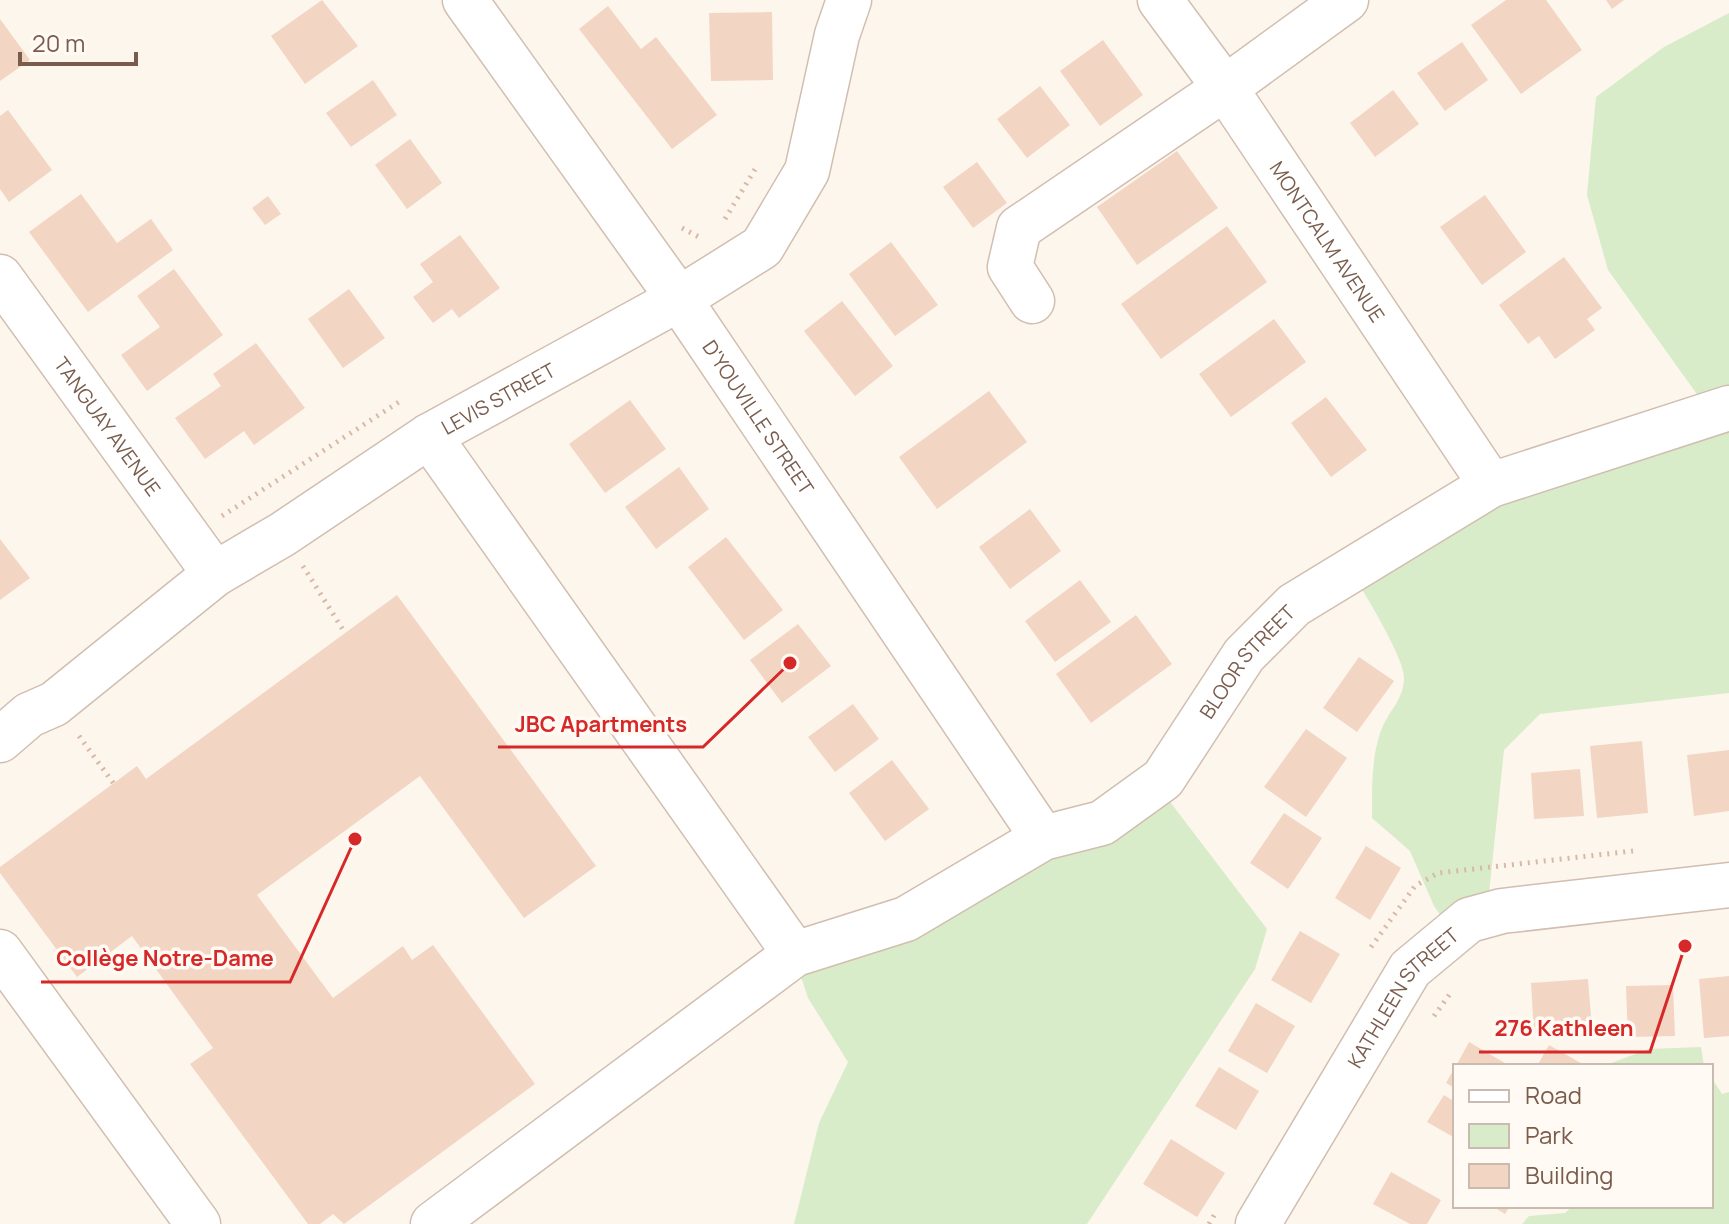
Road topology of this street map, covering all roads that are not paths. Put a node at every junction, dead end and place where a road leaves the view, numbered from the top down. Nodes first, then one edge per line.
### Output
1 (465, 0) edge
2 (810, 0) edge
3 (1160, 0) edge
4 (1346, 0) edge
5 (843, 18) edge
6 (1225, 88) junction
7 (0, 277) edge
8 (667, 282) junction
9 (1032, 301) dead end
10 (1729, 408) edge
11 (429, 436) junction
12 (1491, 485) junction
13 (215, 574) junction
14 (28, 720) edge
15 (1043, 838) junction
16 (1729, 885) edge
17 (0, 952) edge
18 (795, 954) junction
19 (198, 1224) edge
20 (433, 1224) edge
21 (1258, 1224) edge

1 - 8 street, D'YOUVILLE STREET
2 - 5 street
3 - 6 street, MONTCALM AVENUE
4 - 6 street
5 - 8 street, LEVIS STREET
6 - 9 street
6 - 12 street, MONTCALM AVENUE
7 - 13 street, TANGUAY AVENUE
8 - 11 street, LEVIS STREET
8 - 15 street, D'YOUVILLE STREET
10 - 12 street, BLOOR STREET
11 - 13 street, LEVIS STREET
11 - 18 street
12 - 15 street, BLOOR STREET
13 - 14 street, LEVIS STREET
15 - 18 street, BLOOR STREET
16 - 21 street, KATHLEEN STREET
17 - 19 street
18 - 20 street, BLOOR STREET

